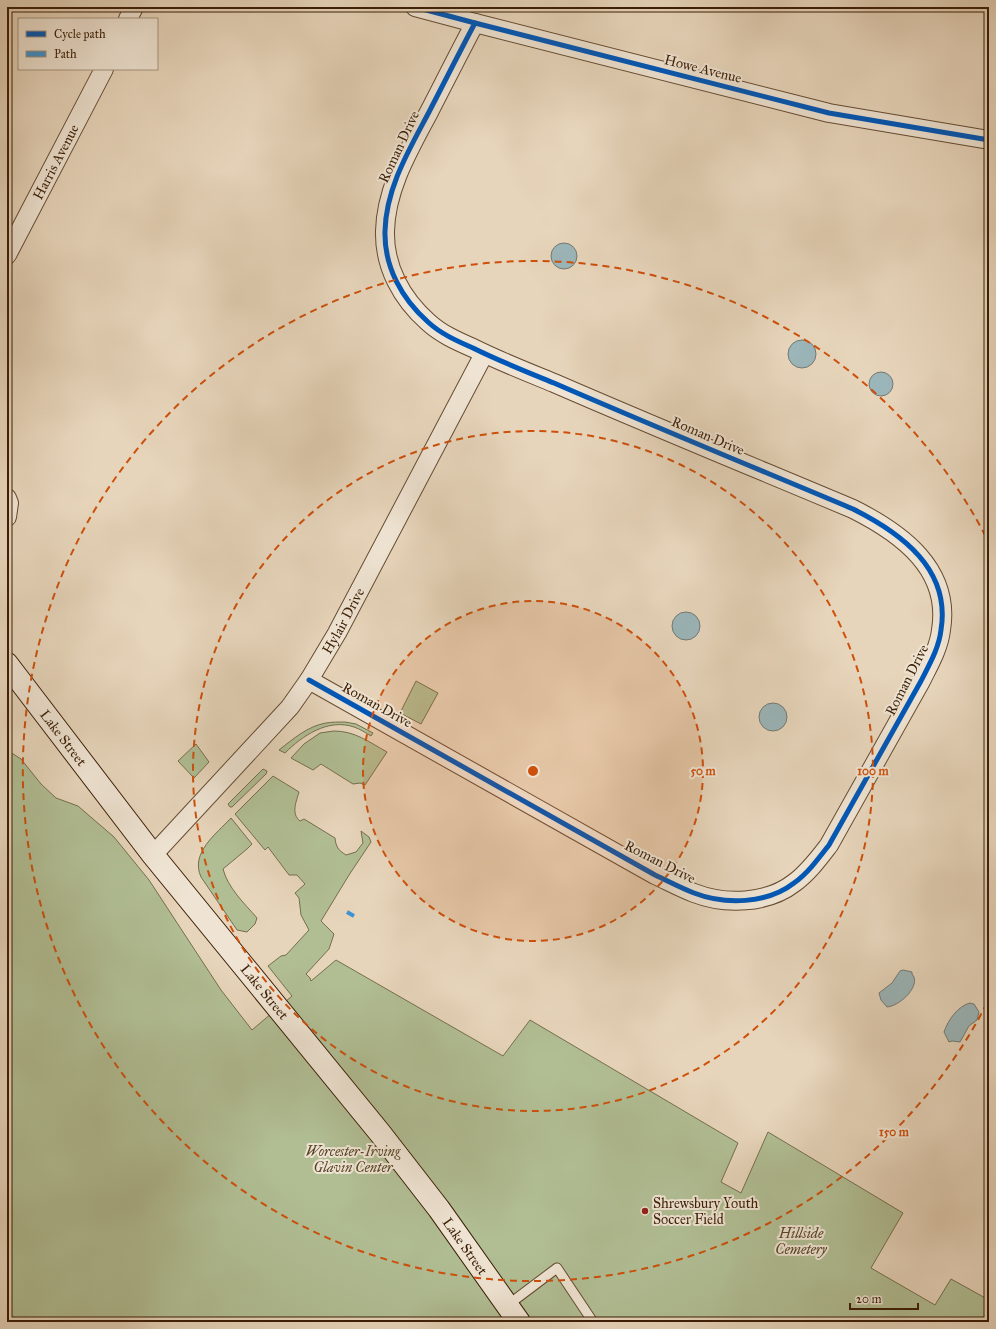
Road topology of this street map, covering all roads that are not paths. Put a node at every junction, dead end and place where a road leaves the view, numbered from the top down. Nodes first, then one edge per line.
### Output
1 (134, 7) edge
2 (415, 7) edge
3 (128, 18) edge
4 (475, 23) junction
5 (103, 70) edge
6 (989, 140) edge
7 (7, 255) edge
8 (484, 354) junction
9 (7, 498) edge
10 (7, 517) edge
11 (7, 664) edge
12 (309, 680) junction
13 (153, 855) junction
14 (513, 1314) edge
15 (593, 1322) edge

1 - 3 street
2 - 4 street, Howe Avenue
4 - 6 street, Howe Avenue
4 - 8 street, Roman Drive
5 - 7 street, Harris Avenue
8 - 12 street, Hylair Drive
8 - 12 street, Roman Drive
9 - 10 street
11 - 13 main road, Lake Street
12 - 13 street, Hylair Drive
13 - 14 main road, Lake Street
14 - 15 lane

